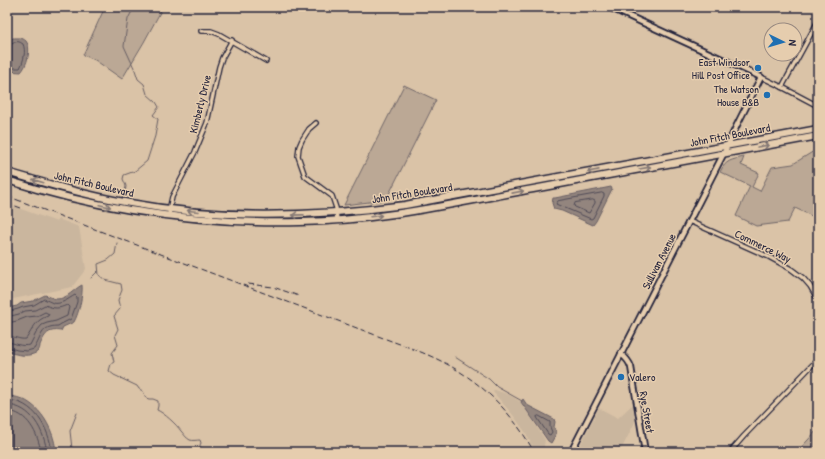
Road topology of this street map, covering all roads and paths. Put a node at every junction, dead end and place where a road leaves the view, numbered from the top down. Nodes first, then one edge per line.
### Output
1 (609, 7) edge
2 (818, 21) edge
3 (201, 30) dead end
4 (232, 40) junction
5 (266, 61) dead end
6 (761, 77) junction
7 (782, 86) junction
8 (818, 106) edge
9 (316, 124) dead end
10 (818, 129) edge
11 (818, 136) edge
12 (728, 145) junction
13 (724, 153) junction
14 (7, 172) edge
15 (7, 180) edge
16 (69, 190) junction
17 (478, 192) junction
18 (67, 197) junction
19 (479, 199) junction
20 (170, 209) junction
21 (213, 213) junction
22 (337, 213) junction
23 (259, 215) junction
24 (169, 216) junction
25 (213, 220) junction
26 (337, 221) junction
27 (690, 221) junction
28 (259, 222) junction
29 (818, 300) edge
30 (621, 354) junction
31 (818, 359) edge
32 (571, 452) edge
33 (645, 452) edge
34 (730, 452) edge

1 - 6 street
2 - 7 street
3 - 4 street
4 - 5 street
4 - 20 street, Kimberly Drive
6 - 7 street
6 - 12 street, Sullivan Avenue
7 - 8 street
9 - 22 street
10 - 12 highway, John Fitch Boulevard
13 -> 11 highway, John Fitch Boulevard
12 - 13 street, Sullivan Avenue
12 -> 17 highway, John Fitch Boulevard
19 -> 13 highway, John Fitch Boulevard
13 - 27 street, Sullivan Avenue
16 -> 14 highway, John Fitch Boulevard
15 - 18 highway, John Fitch Boulevard
16 - 18 highway
16 - 20 highway, John Fitch Boulevard
17 - 19 highway
17 - 22 highway, John Fitch Boulevard
18 -> 24 highway, John Fitch Boulevard
26 -> 19 highway, John Fitch Boulevard
21 -> 20 highway, John Fitch Boulevard
20 - 24 street, Kimberly Drive
21 - 23 highway, John Fitch Boulevard
21 - 25 highway
22 -> 23 highway, John Fitch Boulevard
22 - 26 street
23 - 28 highway
24 - 25 highway, John Fitch Boulevard
25 - 28 highway, John Fitch Boulevard
26 - 28 highway, John Fitch Boulevard
27 - 29 street, Commerce Way
27 - 30 street, Sullivan Avenue
30 - 32 street, Sullivan Avenue
30 - 33 street, Rye Street
31 - 34 street

